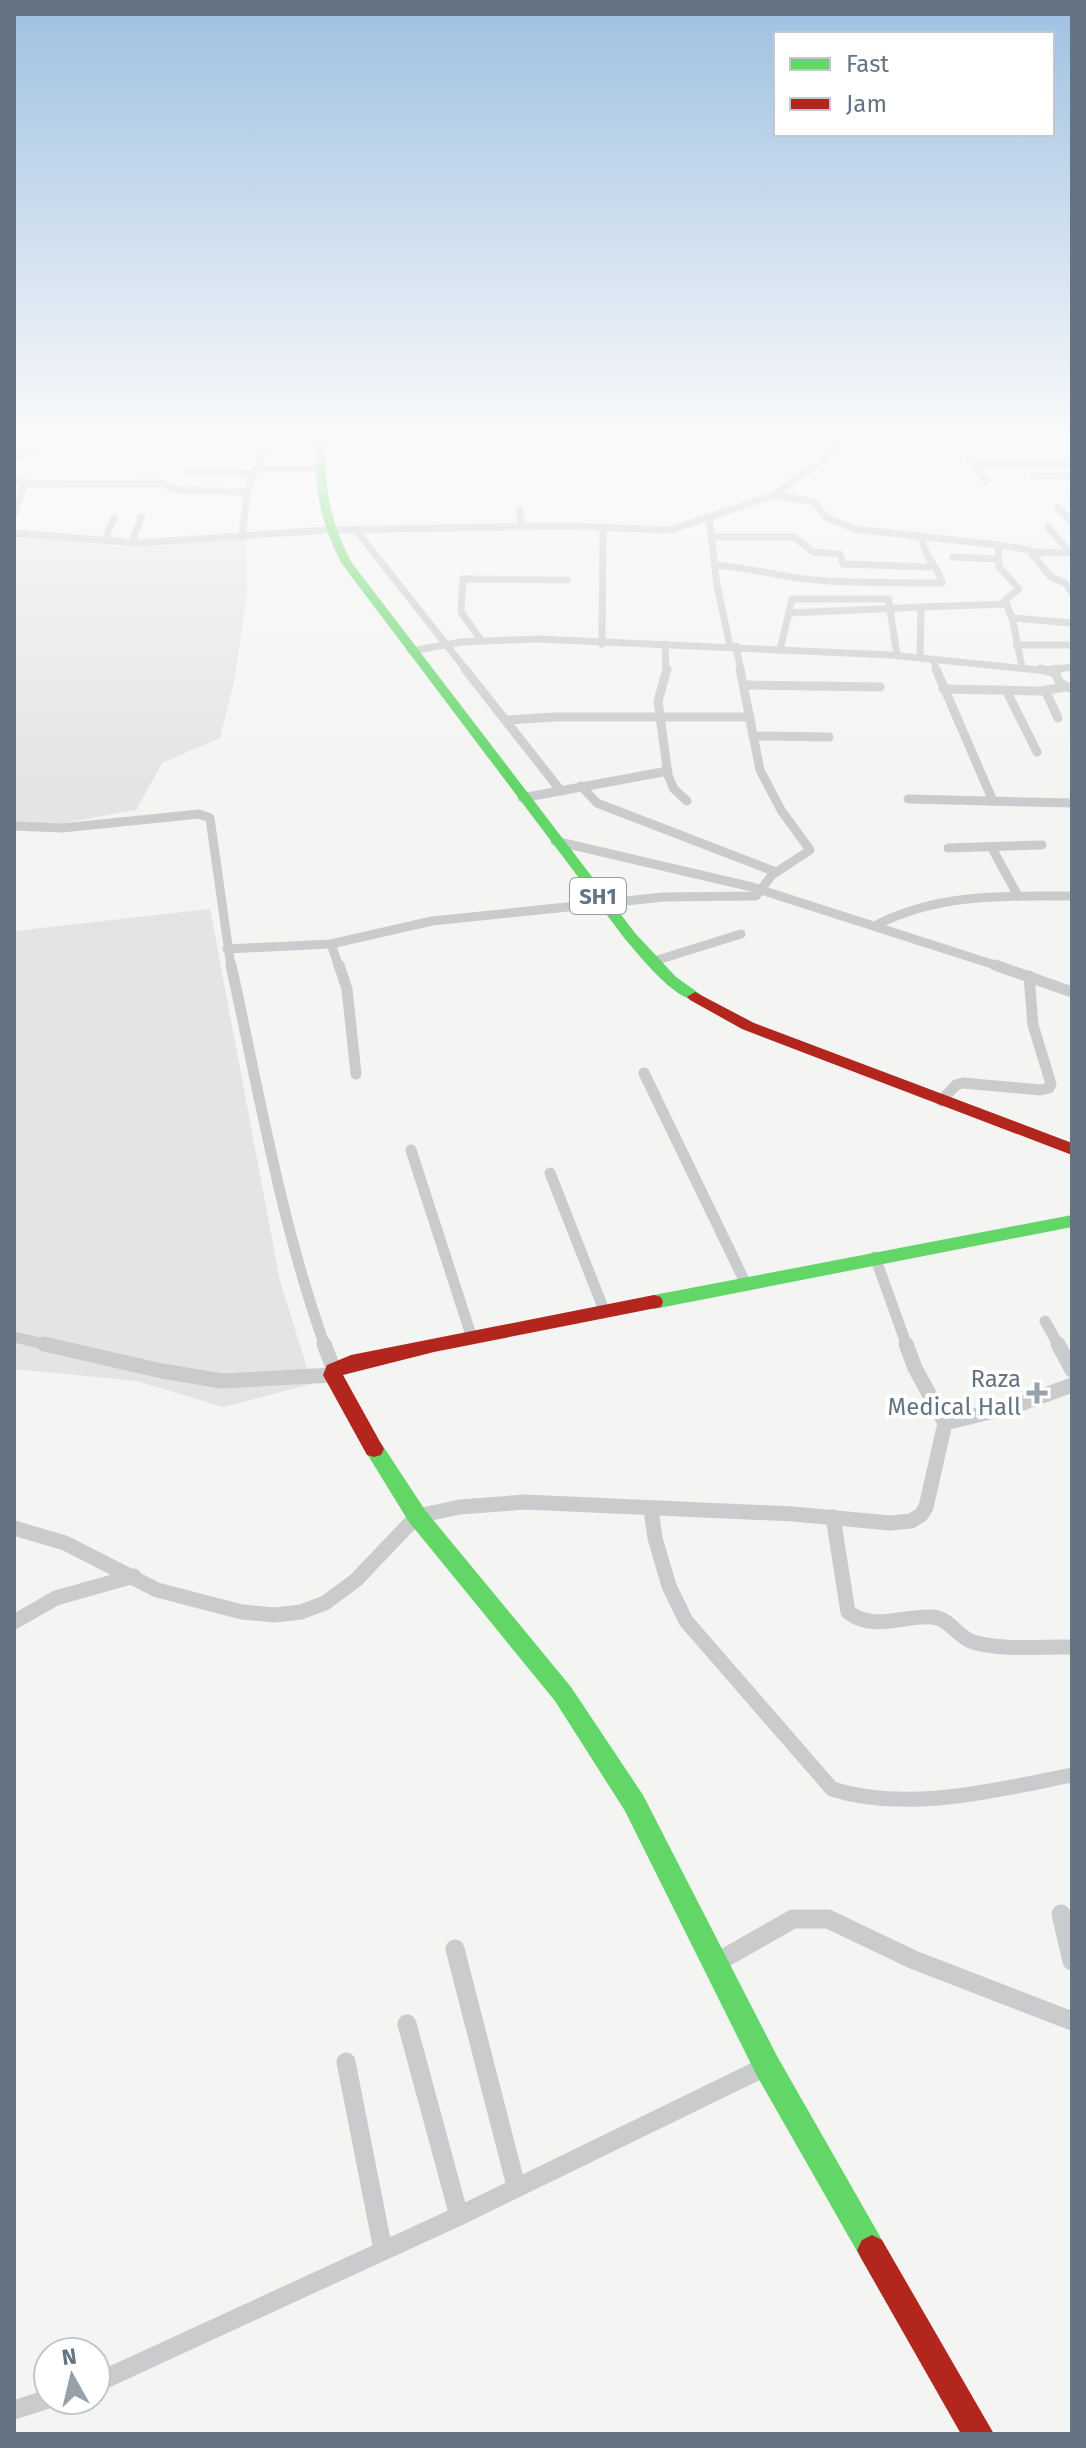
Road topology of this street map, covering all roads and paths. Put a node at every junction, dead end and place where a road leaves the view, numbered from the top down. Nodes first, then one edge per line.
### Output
1 (340, 552) edge
2 (374, 552) edge
3 (603, 552) edge
4 (713, 552) edge
5 (816, 552) edge
6 (926, 552) edge
7 (997, 552) edge
8 (1031, 552) edge
9 (1041, 552) edge
10 (1071, 553) edge
11 (953, 557) dead end
12 (997, 559) junction
13 (714, 565) junction
14 (930, 567) junction
15 (567, 580) dead end
16 (887, 583) junction
17 (942, 583) junction
18 (1071, 590) edge
19 (889, 604) junction
20 (1007, 604) junction
21 (955, 605) junction
22 (921, 607) junction
23 (790, 613) junction
24 (1012, 618) junction
25 (1072, 623) edge
26 (481, 640) junction
27 (602, 644) junction
28 (665, 644) junction
29 (448, 645) junction
30 (1016, 645) junction
31 (1072, 645) edge
32 (733, 646) junction
33 (780, 650) junction
34 (411, 651) junction
35 (897, 655) junction
36 (920, 657) junction
37 (933, 659) junction
38 (1022, 667) junction
39 (1072, 667) edge
40 (1051, 670) junction
41 (744, 685) junction
42 (880, 687) dead end
43 (1069, 688) edge
44 (943, 689) junction
45 (1006, 690) junction
46 (1045, 690) junction
47 (661, 716) junction
48 (750, 717) junction
49 (1058, 718) dead end
50 (508, 720) junction
51 (753, 736) junction
52 (829, 737) dead end
53 (1037, 752) dead end
54 (668, 771) junction
55 (581, 786) junction
56 (561, 791) junction
57 (522, 798) junction
58 (908, 799) dead end
59 (687, 801) dead end
60 (993, 801) junction
61 (1072, 803) edge
62 (14, 826) edge
63 (555, 841) junction
64 (1042, 845) dead end
65 (948, 848) dead end
66 (992, 848) junction
67 (776, 872) junction
68 (760, 890) junction
69 (1018, 896) junction
70 (1072, 896) edge
71 (605, 904) junction
72 (878, 924) junction
73 (741, 934) dead end
74 (331, 944) junction
75 (227, 949) junction
76 (651, 962) junction
77 (1029, 976) junction
78 (1072, 992) edge
79 (644, 1073) dead end
80 (356, 1074) dead end
81 (941, 1101) junction
82 (1072, 1149) edge
83 (411, 1150) dead end
84 (550, 1173) dead end
85 (1072, 1221) edge
86 (875, 1257) junction
87 (746, 1284) junction
88 (604, 1310) junction
89 (1045, 1321) dead end
90 (14, 1337) edge
91 (472, 1338) junction
92 (1072, 1370) edge
93 (334, 1372) junction
94 (1072, 1385) edge
95 (945, 1423) junction
96 (651, 1510) junction
97 (417, 1516) junction
98 (833, 1517) junction
99 (14, 1528) edge
100 (134, 1576) junction
101 (14, 1622) edge
102 (1072, 1647) edge
103 (1072, 1775) edge
104 (1061, 1914) dead end
105 (455, 1949) dead end
106 (1072, 1961) edge
107 (714, 1964) junction
108 (1072, 2021) edge
109 (407, 2024) dead end
110 (346, 2062) dead end
111 (767, 2066) junction
112 (516, 2186) junction
113 (459, 2216) junction
114 (383, 2250) junction
115 (112, 2376) edge
116 (978, 2434) edge

1 - 34 main road, SH1
2 - 29 street
3 - 27 street
4 - 13 street
5 - 14 street
6 - 14 street
7 - 12 street
8 - 18 street
9 - 10 street
11 - 12 street
12 - 20 street
13 - 16 street
13 - 32 street
14 - 17 street
15 - 26 street
16 - 17 street
16 - 19 street
17 - 21 street
19 - 22 street
19 - 23 street
19 - 23 street
19 - 35 street
20 - 21 street
20 - 24 street
21 - 22 street
22 - 36 street
23 - 33 street
24 - 25 street
24 - 30 street
26 - 27 street
26 - 29 street
27 - 28 street
28 - 32 street
28 - 47 street
29 - 34 street
29 - 50 street
30 - 31 street
30 - 38 street
32 - 33 street
32 - 41 street
33 - 35 street
34 - 57 main road, SH1
35 - 36 street
36 - 37 street
37 - 38 street
37 - 44 street
38 - 40 street
39 - 40 street
40 - 43 street
41 - 42 street
41 - 48 street
43 - 46 street
44 - 45 street
44 - 60 street
45 - 46 street
45 - 53 street
46 - 49 street
47 - 48 street
47 - 50 street
47 - 54 street
48 - 51 street
50 - 56 street
51 - 52 street
51 - 67 street
54 - 55 street
54 - 59 street
55 - 56 street
55 - 67 street
56 - 57 street
57 - 63 main road, SH1
58 - 60 street
60 - 61 street
62 - 75 street
63 - 68 street
63 - 71 main road, SH1
64 - 66 street
65 - 66 street
66 - 69 street
67 - 68 street
68 - 71 street
68 - 72 street
69 - 70 street
69 - 72 street
71 - 74 street
71 - 76 main road, SH1
72 - 77 street
73 - 76 street
74 - 75 street
74 - 80 street
75 - 93 street
76 - 81 main road, SH1
77 - 78 street
77 - 81 street
79 - 87 street
81 - 82 main road, SH1
83 - 91 street
84 - 88 street
85 - 86 main road
86 - 87 main road
86 - 95 street
87 - 88 main road
88 - 91 main road
89 - 92 street
90 - 93 street
91 - 93 main road
93 - 97 main road
94 - 95 street
95 - 98 street
96 - 97 street
96 - 98 street
96 - 103 street
97 - 100 street
97 - 107 main road
98 - 102 street
99 - 100 street
100 - 101 street
104 - 106 street
105 - 112 street
107 - 108 street
107 - 111 main road
109 - 113 street
110 - 114 street
111 - 112 street
111 - 116 main road
112 - 113 street
113 - 114 street
114 - 115 street

